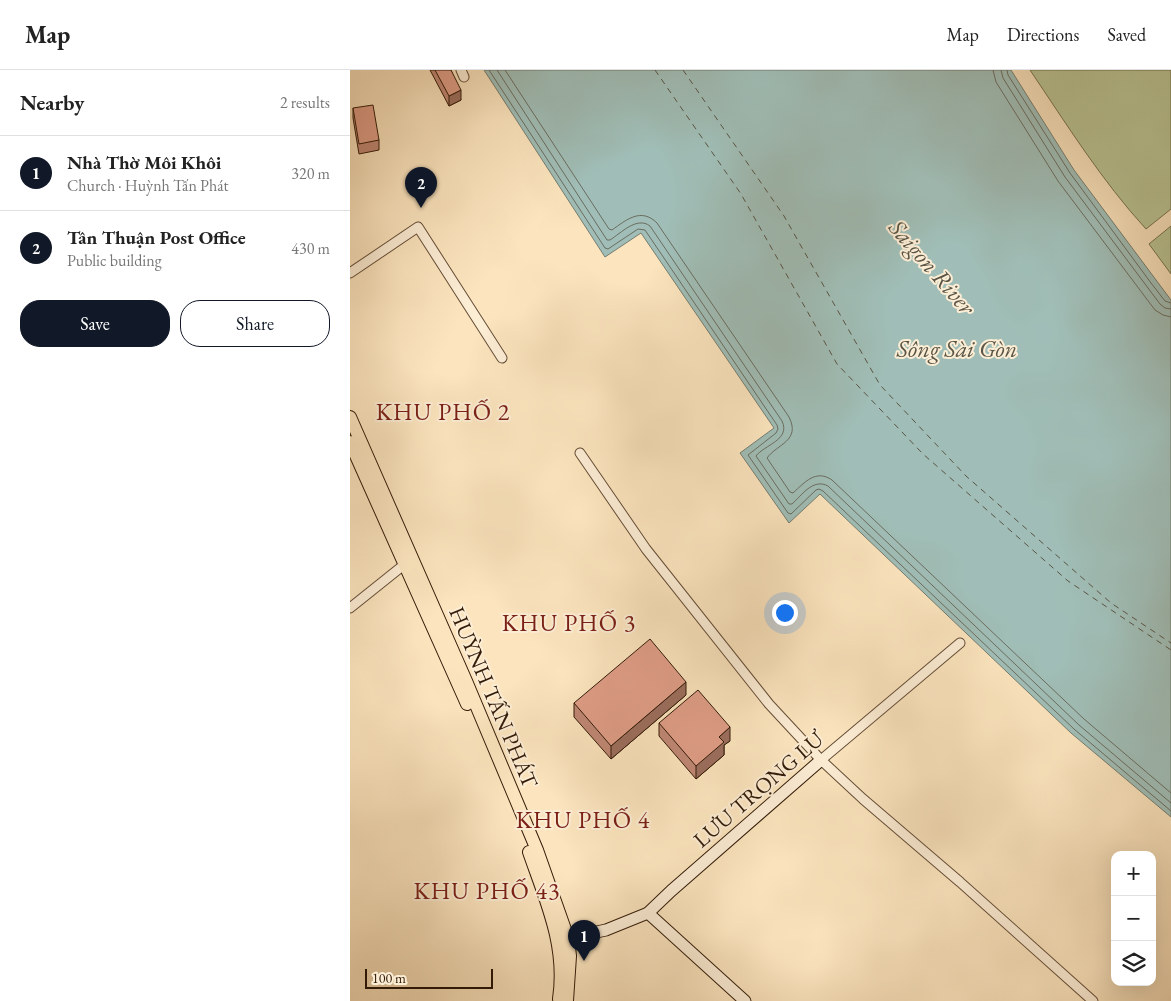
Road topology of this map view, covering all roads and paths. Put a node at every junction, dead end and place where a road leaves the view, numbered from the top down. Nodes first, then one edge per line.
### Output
1 (350, 273) edge
2 (502, 358) dead end
3 (350, 417) edge
4 (350, 442) edge
5 (580, 453) dead end
6 (405, 564) junction
7 (420, 588) junction
8 (350, 608) edge
9 (960, 643) dead end
10 (821, 760) junction
11 (648, 913) junction
12 (563, 938) junction
13 (559, 1001) edge
14 (567, 1001) edge
15 (745, 1001) edge
16 (1093, 1001) edge

1 - 2 street
3 - 7 main road, HUỲNH TẤN PHÁT
4 - 6 main road, HUỲNH TẤN PHÁT
5 - 10 street
6 - 7 main road, HUỲNH TẤN PHÁT
6 - 8 street
7 - 12 main road, HUỲNH TẤN PHÁT
9 - 10 street, LƯU TRỌNG LƯ
10 - 11 street, LƯU TRỌNG LƯ
10 - 16 street
11 - 12 street, LƯU TRỌNG LƯ
11 - 15 street
12 - 13 main road, HUỲNH TẤN PHÁT
12 - 14 main road, HUỲNH TẤN PHÁT

